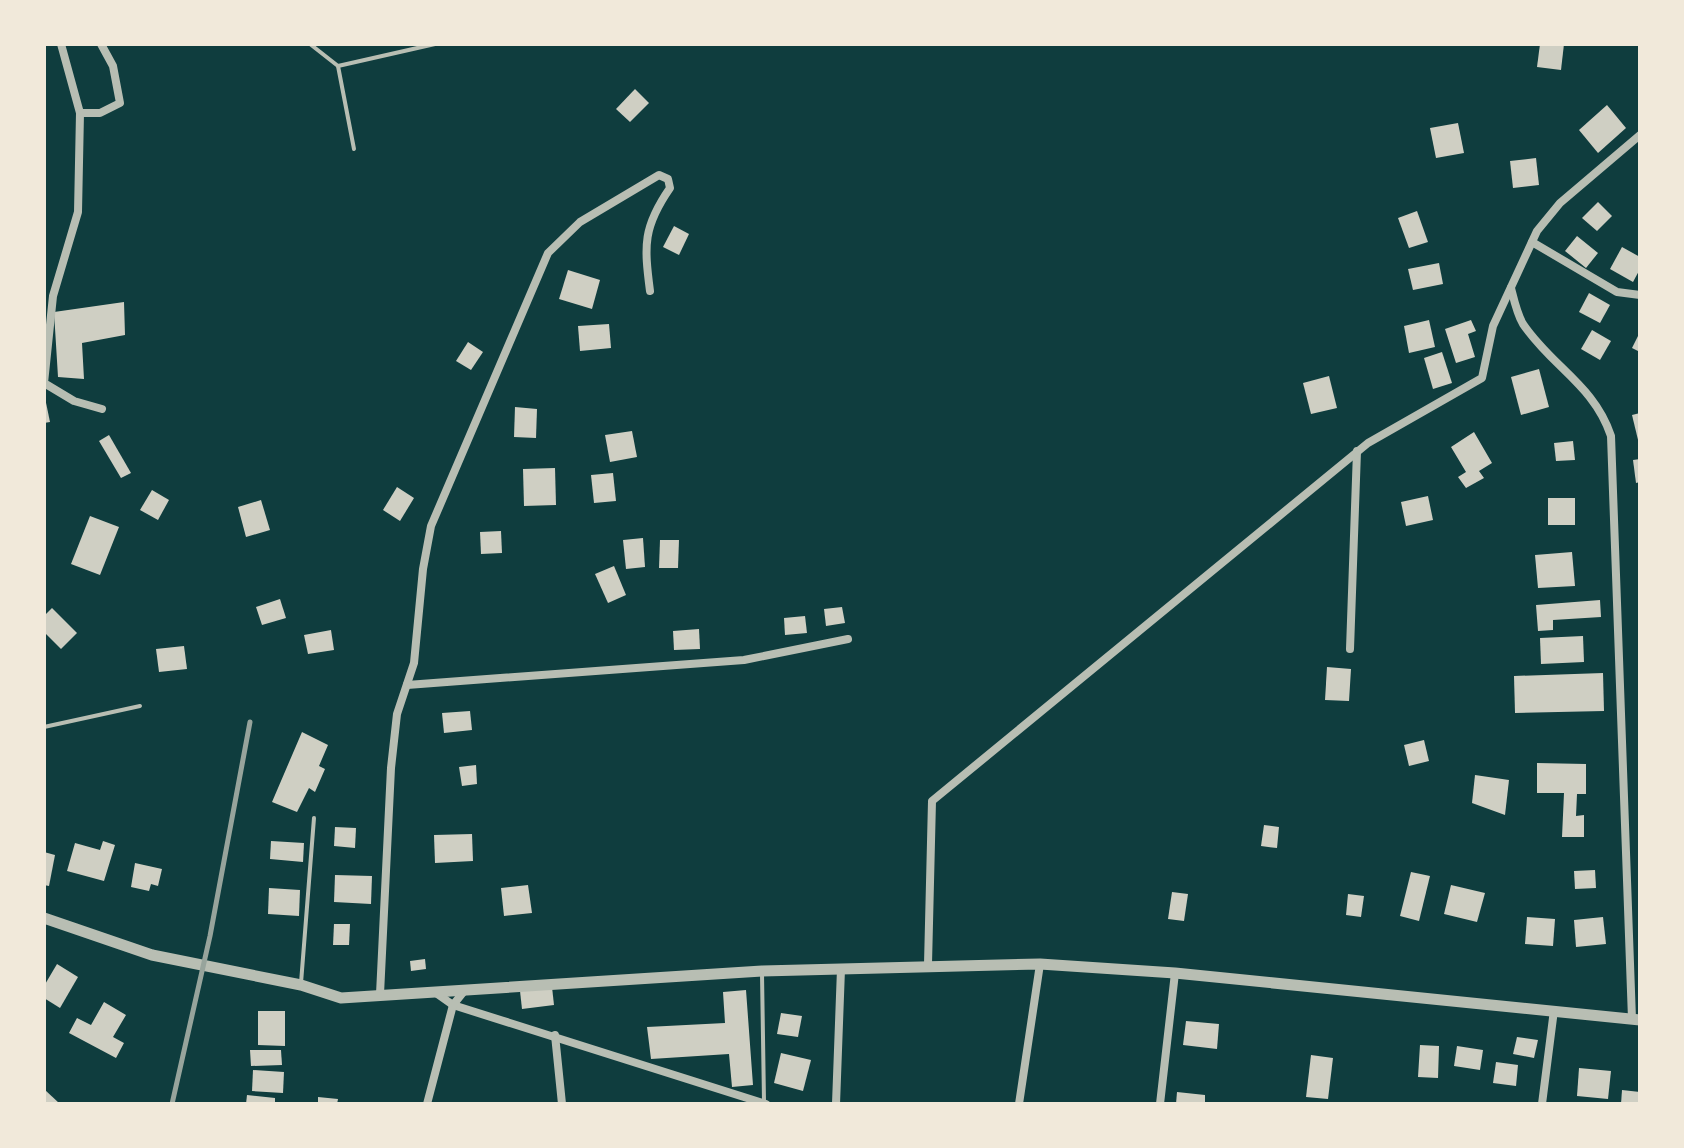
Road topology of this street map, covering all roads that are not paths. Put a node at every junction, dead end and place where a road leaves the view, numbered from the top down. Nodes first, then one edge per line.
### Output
1 (61, 44) edge
2 (101, 44) edge
3 (310, 44) edge
4 (435, 44) edge
5 (338, 66) junction
6 (80, 113) junction
7 (1640, 135) edge
8 (354, 149) dead end
9 (1532, 242) junction
10 (1511, 288) junction
11 (650, 291) dead end
12 (1640, 295) edge
13 (102, 409) dead end
14 (1357, 451) junction
15 (848, 639) dead end
16 (1350, 649) dead end
17 (407, 685) junction
18 (140, 706) dead end
19 (44, 727) edge
20 (314, 818) dead end
21 (44, 918) edge
22 (928, 964) junction
23 (1040, 964) junction
24 (841, 969) junction
25 (762, 971) junction
26 (1175, 973) junction
27 (301, 985) junction
28 (465, 990) junction
29 (436, 993) junction
30 (380, 994) junction
31 (453, 1005) junction
32 (1554, 1010) junction
33 (1636, 1020) edge
34 (555, 1035) junction
35 (427, 1104) edge
36 (562, 1104) edge
37 (765, 1104) edge
38 (836, 1104) edge
39 (1019, 1104) edge
40 (1160, 1104) edge
41 (1542, 1104) edge

1 - 6 street
2 - 6 street
3 - 5 lane
4 - 5 lane
5 - 8 lane
6 - 13 street
7 - 9 street
9 - 10 street
9 - 12 street
10 - 14 street
10 - 33 street
11 - 17 street
14 - 16 street
14 - 22 street
15 - 17 street
17 - 30 street
18 - 19 lane
20 - 27 lane
21 - 27 street
22 - 23 street
22 - 24 street
23 - 26 street
23 - 39 street
24 - 25 street
24 - 38 street
25 - 28 street
25 - 37 lane
26 - 32 street
26 - 40 street
27 - 30 street
28 - 29 street
28 - 31 street
29 - 30 street
29 - 31 street
31 - 34 street
31 - 35 street
32 - 33 street
32 - 41 street
34 - 36 street
34 - 37 street

